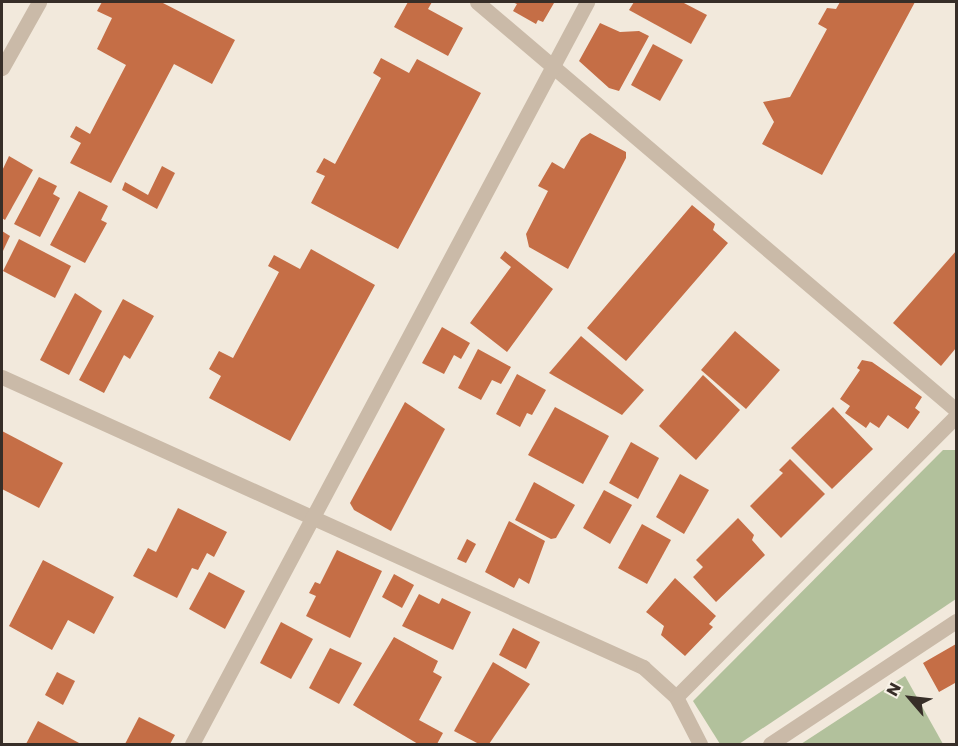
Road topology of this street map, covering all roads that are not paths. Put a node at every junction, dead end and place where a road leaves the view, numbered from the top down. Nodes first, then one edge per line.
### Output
1 (39, 2) edge
2 (477, 2) edge
3 (587, 2) edge
4 (553, 65) junction
5 (2, 68) edge
6 (2, 377) edge
7 (957, 410) edge
8 (957, 416) edge
9 (313, 517) junction
10 (957, 621) edge
11 (676, 697) junction
12 (192, 744) edge
13 (700, 744) edge
14 (770, 744) edge

1 - 5 street
2 - 4 street
3 - 4 street
4 - 7 street
4 - 9 street
6 - 9 street
8 - 11 street
9 - 11 street
9 - 12 street
10 - 14 street
11 - 13 street

